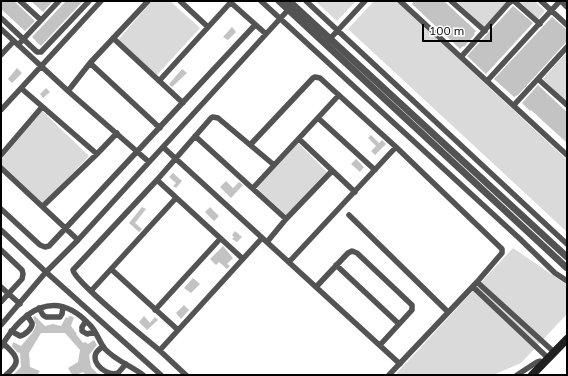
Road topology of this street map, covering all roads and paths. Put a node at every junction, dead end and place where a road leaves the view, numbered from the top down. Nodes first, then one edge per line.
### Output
1 (20, 1) edge
2 (89, 1) edge
3 (101, 1) edge
4 (148, 1) edge
5 (180, 1) edge
6 (261, 1) edge
7 (278, 1) edge
8 (289, 1) edge
9 (306, 1) edge
10 (365, 1) edge
11 (400, 1) edge
12 (451, 1) edge
13 (513, 1) edge
14 (541, 1) edge
15 (561, 1) edge
16 (57, 2) edge
17 (230, 2) edge
18 (567, 7) edge
19 (288, 10) junction
20 (552, 11) junction
21 (1, 18) edge
22 (280, 18) junction
23 (41, 20) junction
24 (540, 24) junction
25 (255, 25) junction
26 (567, 25) edge
27 (208, 27) junction
28 (1, 29) edge
29 (338, 30) junction
30 (484, 31) junction
31 (266, 34) junction
32 (113, 38) junction
33 (24, 39) junction
34 (328, 42) junction
35 (16, 43) junction
36 (567, 47) edge
37 (1, 54) edge
38 (461, 57) junction
39 (90, 63) junction
40 (42, 66) junction
41 (538, 79) junction
42 (487, 80) junction
43 (159, 81) junction
44 (22, 89) junction
45 (68, 91) junction
46 (339, 94) junction
47 (183, 103) junction
48 (514, 105) junction
49 (567, 105) edge
50 (42, 107) junction
51 (1, 110) edge
52 (318, 118) junction
53 (160, 128) junction
54 (117, 133) junction
55 (195, 136) junction
56 (299, 139) junction
57 (251, 144) junction
58 (163, 147) junction
59 (396, 147) junction
60 (138, 152) junction
61 (97, 154) junction
62 (1, 155) edge
63 (567, 155) edge
64 (176, 159) junction
65 (149, 162) junction
66 (274, 165) junction
67 (1, 168) edge
68 (375, 170) junction
69 (332, 171) junction
70 (157, 180) junction
71 (253, 188) junction
72 (355, 192) junction
73 (176, 198) junction
74 (43, 206) junction
75 (1, 209) edge
76 (349, 215) dead end
77 (286, 219) junction
78 (66, 228) junction
79 (1, 230) edge
80 (220, 239) junction
81 (78, 240) junction
82 (265, 240) junction
83 (567, 244) edge
84 (1, 250) edge
85 (567, 257) edge
86 (243, 259) junction
87 (289, 262) junction
88 (336, 266) junction
89 (567, 268) edge
90 (111, 269) junction
91 (46, 272) junction
92 (567, 281) edge
93 (477, 282) junction
94 (316, 286) junction
95 (473, 286) junction
96 (1, 287) edge
97 (91, 290) junction
98 (8, 294) junction
99 (1, 302) edge
100 (20, 304) junction
101 (63, 307) junction
102 (40, 308) junction
103 (155, 310) junction
104 (448, 312) junction
105 (27, 315) junction
106 (86, 322) junction
107 (399, 324) junction
108 (1, 325) edge
109 (178, 330) junction
110 (11, 331) junction
111 (95, 332) junction
112 (567, 338) edge
113 (2, 345) edge
114 (380, 345) junction
115 (103, 346) junction
116 (160, 350) junction
117 (548, 358) junction
118 (126, 364) junction
119 (400, 364) junction
120 (6, 375) edge
121 (143, 375) edge
122 (161, 375) edge
123 (186, 375) edge
124 (389, 375) edge
125 (517, 375) edge
126 (532, 375) edge

1 - 23 street
2 - 33 street
3 - 40 street
4 - 32 street
5 - 27 street
6 - 22 street
7 - 19 street
8 - 34 street
9 - 29 street
10 - 29 street
11 - 38 street
12 - 30 street
13 - 24 street
13 - 30 street
14 - 20 street
15 - 18 street
15 - 20 street
16 - 23 street
17 - 25 street
17 - 27 street
19 - 22 street
19 - 34 street
20 - 24 street
20 - 26 street
21 - 33 street
22 - 31 street
22 - 92 street
23 - 33 street
24 - 42 street
25 - 31 street
25 - 47 street
27 - 43 street
28 - 35 street
29 - 34 street
29 - 83 street
30 - 38 street
31 - 58 street
32 - 39 street
32 - 43 street
33 - 35 street
34 - 85 street
34 - 89 street
35 - 37 street
35 - 40 street
36 - 41 street
38 - 42 street
39 - 45 street
39 - 53 street
40 - 44 street
40 - 45 street
41 - 48 street
41 - 49 street
42 - 48 street
43 - 47 street
44 - 50 street
44 - 51 street
45 - 54 street
46 - 52 street
46 - 57 street
46 - 59 street
47 - 53 street
48 - 63 street
50 - 61 street
50 - 62 street
52 - 56 street
52 - 68 street
53 - 60 street
54 - 60 street
54 - 61 street
55 - 57 street
55 - 64 street
55 - 71 street
56 - 66 street
56 - 69 street
57 - 66 street
58 - 64 street
58 - 65 street
59 - 68 street
59 - 93 street
60 - 65 street
60 - 78 street
61 - 74 street
64 - 70 street
64 - 82 street
65 - 81 street
66 - 71 street
67 - 74 street
68 - 72 street
69 - 72 street
69 - 77 street
70 - 73 street
70 - 97 street
71 - 77 street
72 - 87 street
73 - 80 street
73 - 90 street
74 - 78 street
75 - 78 street
76 - 104 street
77 - 82 street
78 - 81 street
79 - 91 street
80 - 86 street
80 - 103 street
81 - 91 street
82 - 86 street
82 - 87 street
84 - 98 street
86 - 109 street
87 - 94 street
88 - 94 street
88 - 107 street
88 - 107 street
90 - 97 street
90 - 103 street
91 - 100 street
91 - 122 street
93 - 95 street
93 - 117 street
94 - 114 street
95 - 104 street
95 - 117 street
96 - 98 street
97 - 116 street
98 - 99 street
98 - 100 street
100 - 108 street
101 - 102 street
101 - 102 street
101 - 106 street
102 - 105 street
103 - 109 street
104 - 119 street
105 - 110 street
105 - 110 street
106 - 111 street
106 - 111 street
107 - 114 street
109 - 116 street
110 - 113 street
111 - 115 street
112 - 117 main road
113 - 120 street
114 - 119 street
115 - 118 street
115 - 118 street
116 - 123 street
117 - 125 street
117 - 126 main road
118 - 121 street
119 - 124 street

